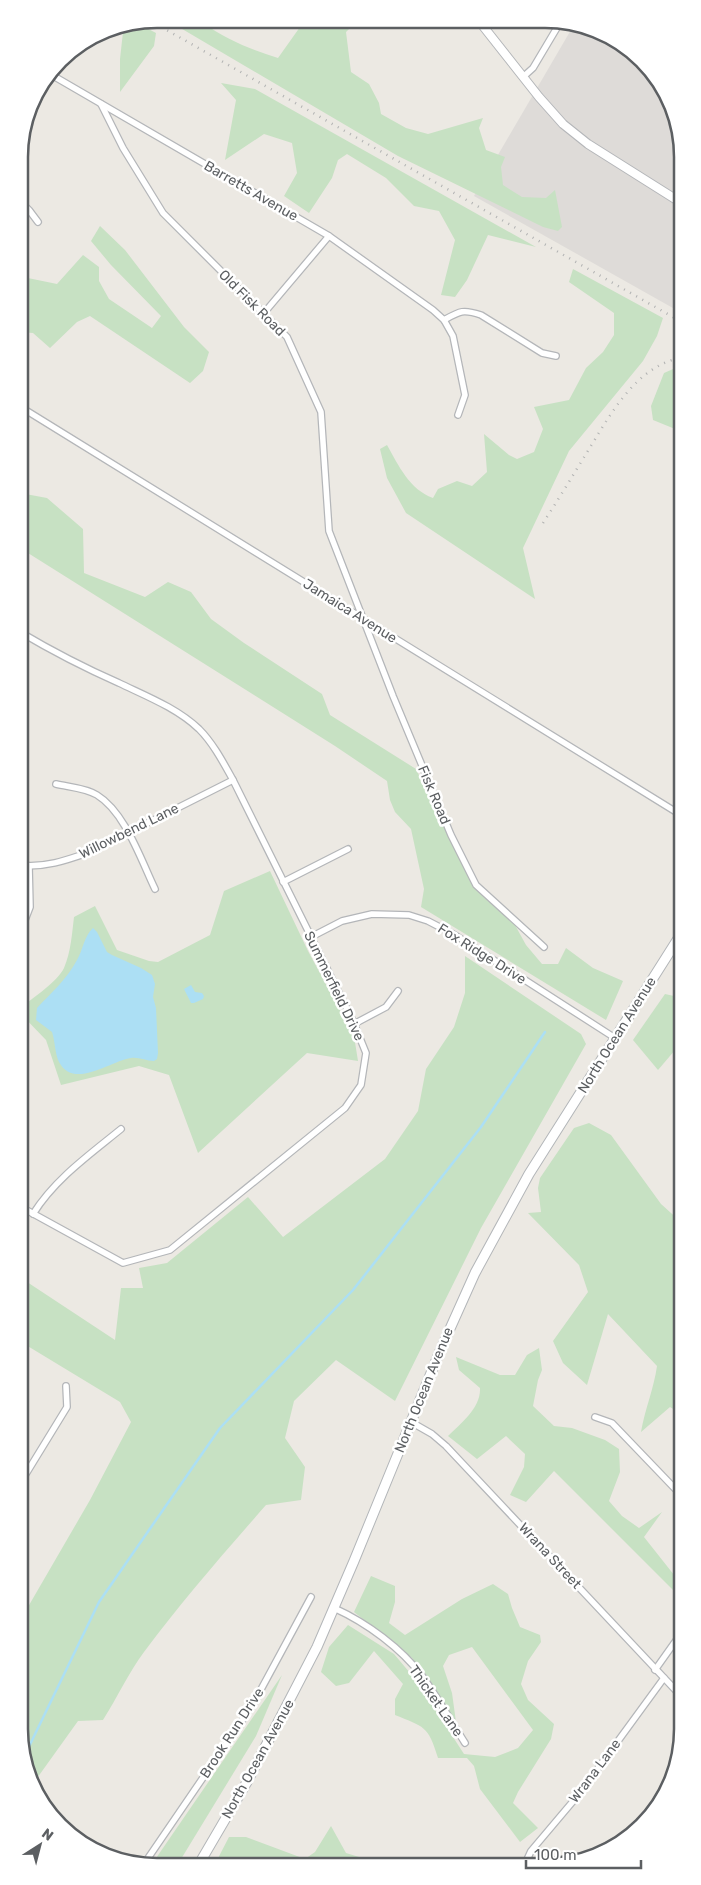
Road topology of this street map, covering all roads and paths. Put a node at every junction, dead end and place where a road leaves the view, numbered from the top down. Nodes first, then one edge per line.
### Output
1 (485, 28) edge
2 (557, 28) edge
3 (55, 77) edge
4 (524, 77) junction
5 (100, 104) junction
6 (674, 198) edge
7 (28, 209) edge
8 (38, 222) dead end
9 (330, 236) junction
10 (264, 313) junction
11 (444, 320) junction
12 (556, 356) dead end
13 (28, 411) edge
14 (458, 415) dead end
15 (362, 618) junction
16 (28, 637) edge
17 (233, 780) junction
18 (56, 784) dead end
19 (674, 810) edge
20 (128, 833) junction
21 (348, 849) dead end
22 (29, 866) joint
23 (283, 882) junction
24 (156, 889) dead end
25 (28, 912) edge
26 (311, 937) junction
27 (674, 946) edge
28 (544, 948) dead end
29 (398, 991) dead end
30 (354, 1024) junction
31 (615, 1038) junction
32 (121, 1129) dead end
33 (28, 1211) edge
34 (33, 1214) junction
35 (66, 1386) dead end
36 (595, 1417) dead end
37 (411, 1422) junction
38 (28, 1471) edge
39 (673, 1487) edge
40 (311, 1597) dead end
41 (334, 1608) junction
42 (673, 1645) edge
43 (655, 1670) junction
44 (664, 1678) junction
45 (673, 1688) edge
46 (465, 1743) dead end
47 (149, 1857) edge
48 (203, 1858) edge
49 (528, 1858) edge

1 - 4 street
2 - 4 street
3 - 5 street, Barretts Avenue
4 - 6 street
5 - 9 street, Barretts Avenue
5 - 10 street, Old Fisk Road
7 - 8 street
9 - 10 street
9 - 11 street, Barretts Avenue
10 - 15 street, Old Fisk Road
11 - 12 street
11 - 14 street, Barretts Avenue
13 - 15 street, Jamaica Avenue
15 - 19 street, Jamaica Avenue
15 - 28 street, Fisk Road
16 - 17 street, Summerfield Drive
17 - 20 street, Willowbend Lane
17 - 23 street, Summerfield Drive
18 - 20 street
20 - 22 street, Willowbend Lane
20 - 24 street
21 - 23 street
22 - 25 street
23 - 26 street, Summerfield Drive
26 - 30 street, Summerfield Drive
26 - 31 street, Fox Ridge Drive
27 - 31 main road, North Ocean Avenue
29 - 30 street
30 - 34 street, Summerfield Drive
31 - 37 main road, North Ocean Avenue
32 - 34 street
33 - 34 street, Summerfield Drive
35 - 38 street
36 - 39 street
37 - 41 main road, North Ocean Avenue
37 - 43 street, Wrana Street
40 - 47 street, Brook Run Drive
41 - 46 street, Thicket Lane
41 - 48 main road, North Ocean Avenue
42 - 43 street
43 - 44 street, Wrana Street
44 - 45 street, Wrana Street
44 - 49 street, Wrana Lane

